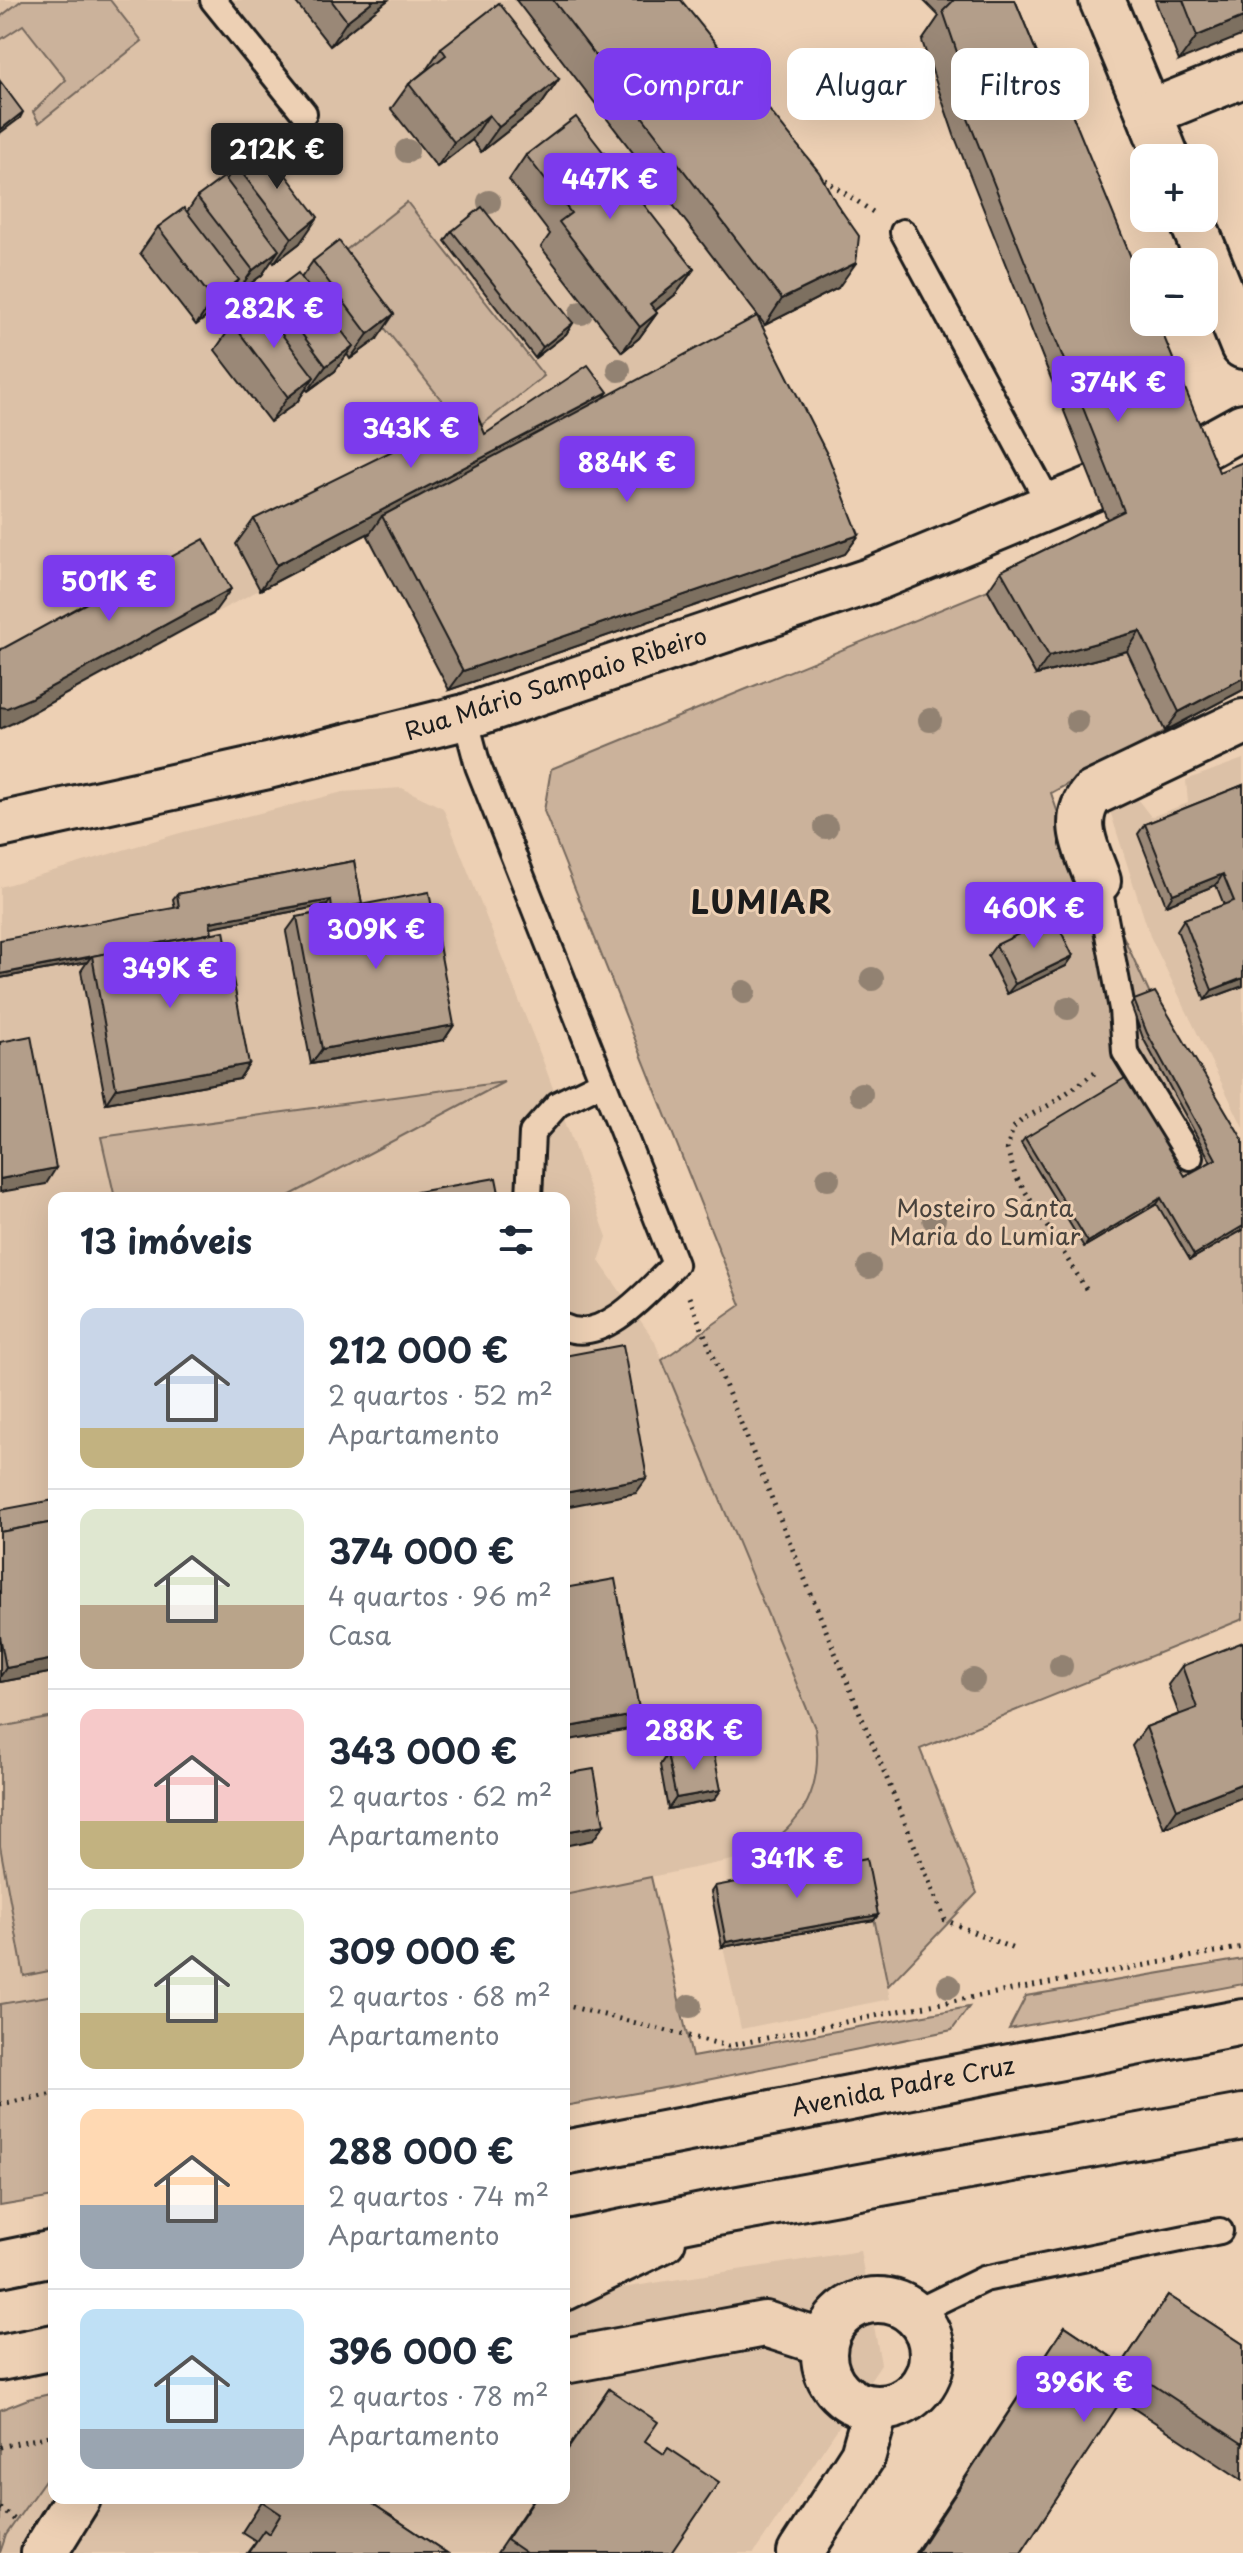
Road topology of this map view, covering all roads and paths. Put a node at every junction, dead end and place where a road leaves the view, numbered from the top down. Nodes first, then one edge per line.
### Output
1 (213, 0) edge
2 (1102, 0) edge
3 (1243, 75) edge
4 (304, 113) dead end
5 (1149, 113) junction
6 (1161, 144) edge
7 (812, 171) edge
8 (903, 232) joint
9 (1197, 232) edge
10 (1243, 346) edge
11 (1243, 426) edge
12 (1190, 455) edge
13 (1094, 488) dead end
14 (1050, 505) junction
15 (465, 717) junction
16 (1243, 722) edge
17 (0, 825) edge
18 (1098, 881) joint
19 (1125, 1052) junction
20 (603, 1082) junction
21 (1190, 1157) dead end
22 (529, 1192) edge
23 (675, 1264) junction
24 (1086, 1289) dead end
25 (570, 1330) edge
26 (1243, 1947) edge
27 (1016, 1950) dead end
28 (570, 2006) edge
29 (1243, 2022) edge
30 (48, 2095) edge
31 (0, 2104) edge
32 (1243, 2117) edge
33 (570, 2152) edge
34 (717, 2213) junction
35 (1220, 2231) dead end
36 (570, 2243) edge
37 (48, 2254) edge
38 (0, 2264) edge
39 (570, 2285) edge
40 (914, 2313) junction
41 (824, 2343) junction
42 (48, 2348) edge
43 (0, 2358) edge
44 (570, 2360) edge
45 (876, 2409) junction
46 (48, 2436) edge
47 (0, 2447) edge
48 (74, 2504) edge
49 (44, 2553) edge
50 (800, 2553) edge

1 - 4 lane
2 - 5 main road
3 - 5 main road
5 - 6 main road
7 - 8 path
8 - 14 lane
9 - 10 main road
11 - 12 main road
13 - 14 main road, Rua Mário Sampaio Ribeiro
14 - 15 main road, Rua Mário Sampaio Ribeiro
15 - 17 main road, Rua Mário Sampaio Ribeiro
15 - 20 lane
16 - 18 main road
18 - 19 lane
19 - 21 lane
19 - 24 path
20 - 22 lane
20 - 23 lane
23 - 25 lane
23 - 27 path
26 - 28 path
29 - 33 main road, Avenida Padre Cruz
30 - 31 path
32 - 34 main road
34 - 36 main road
34 - 39 main road
35 - 40 lane
37 - 38 main road
40 - 41 main road
40 - 45 main road
41 - 44 main road
41 - 45 main road
42 - 43 main road
45 - 50 main road
46 - 47 path
48 - 49 main road

